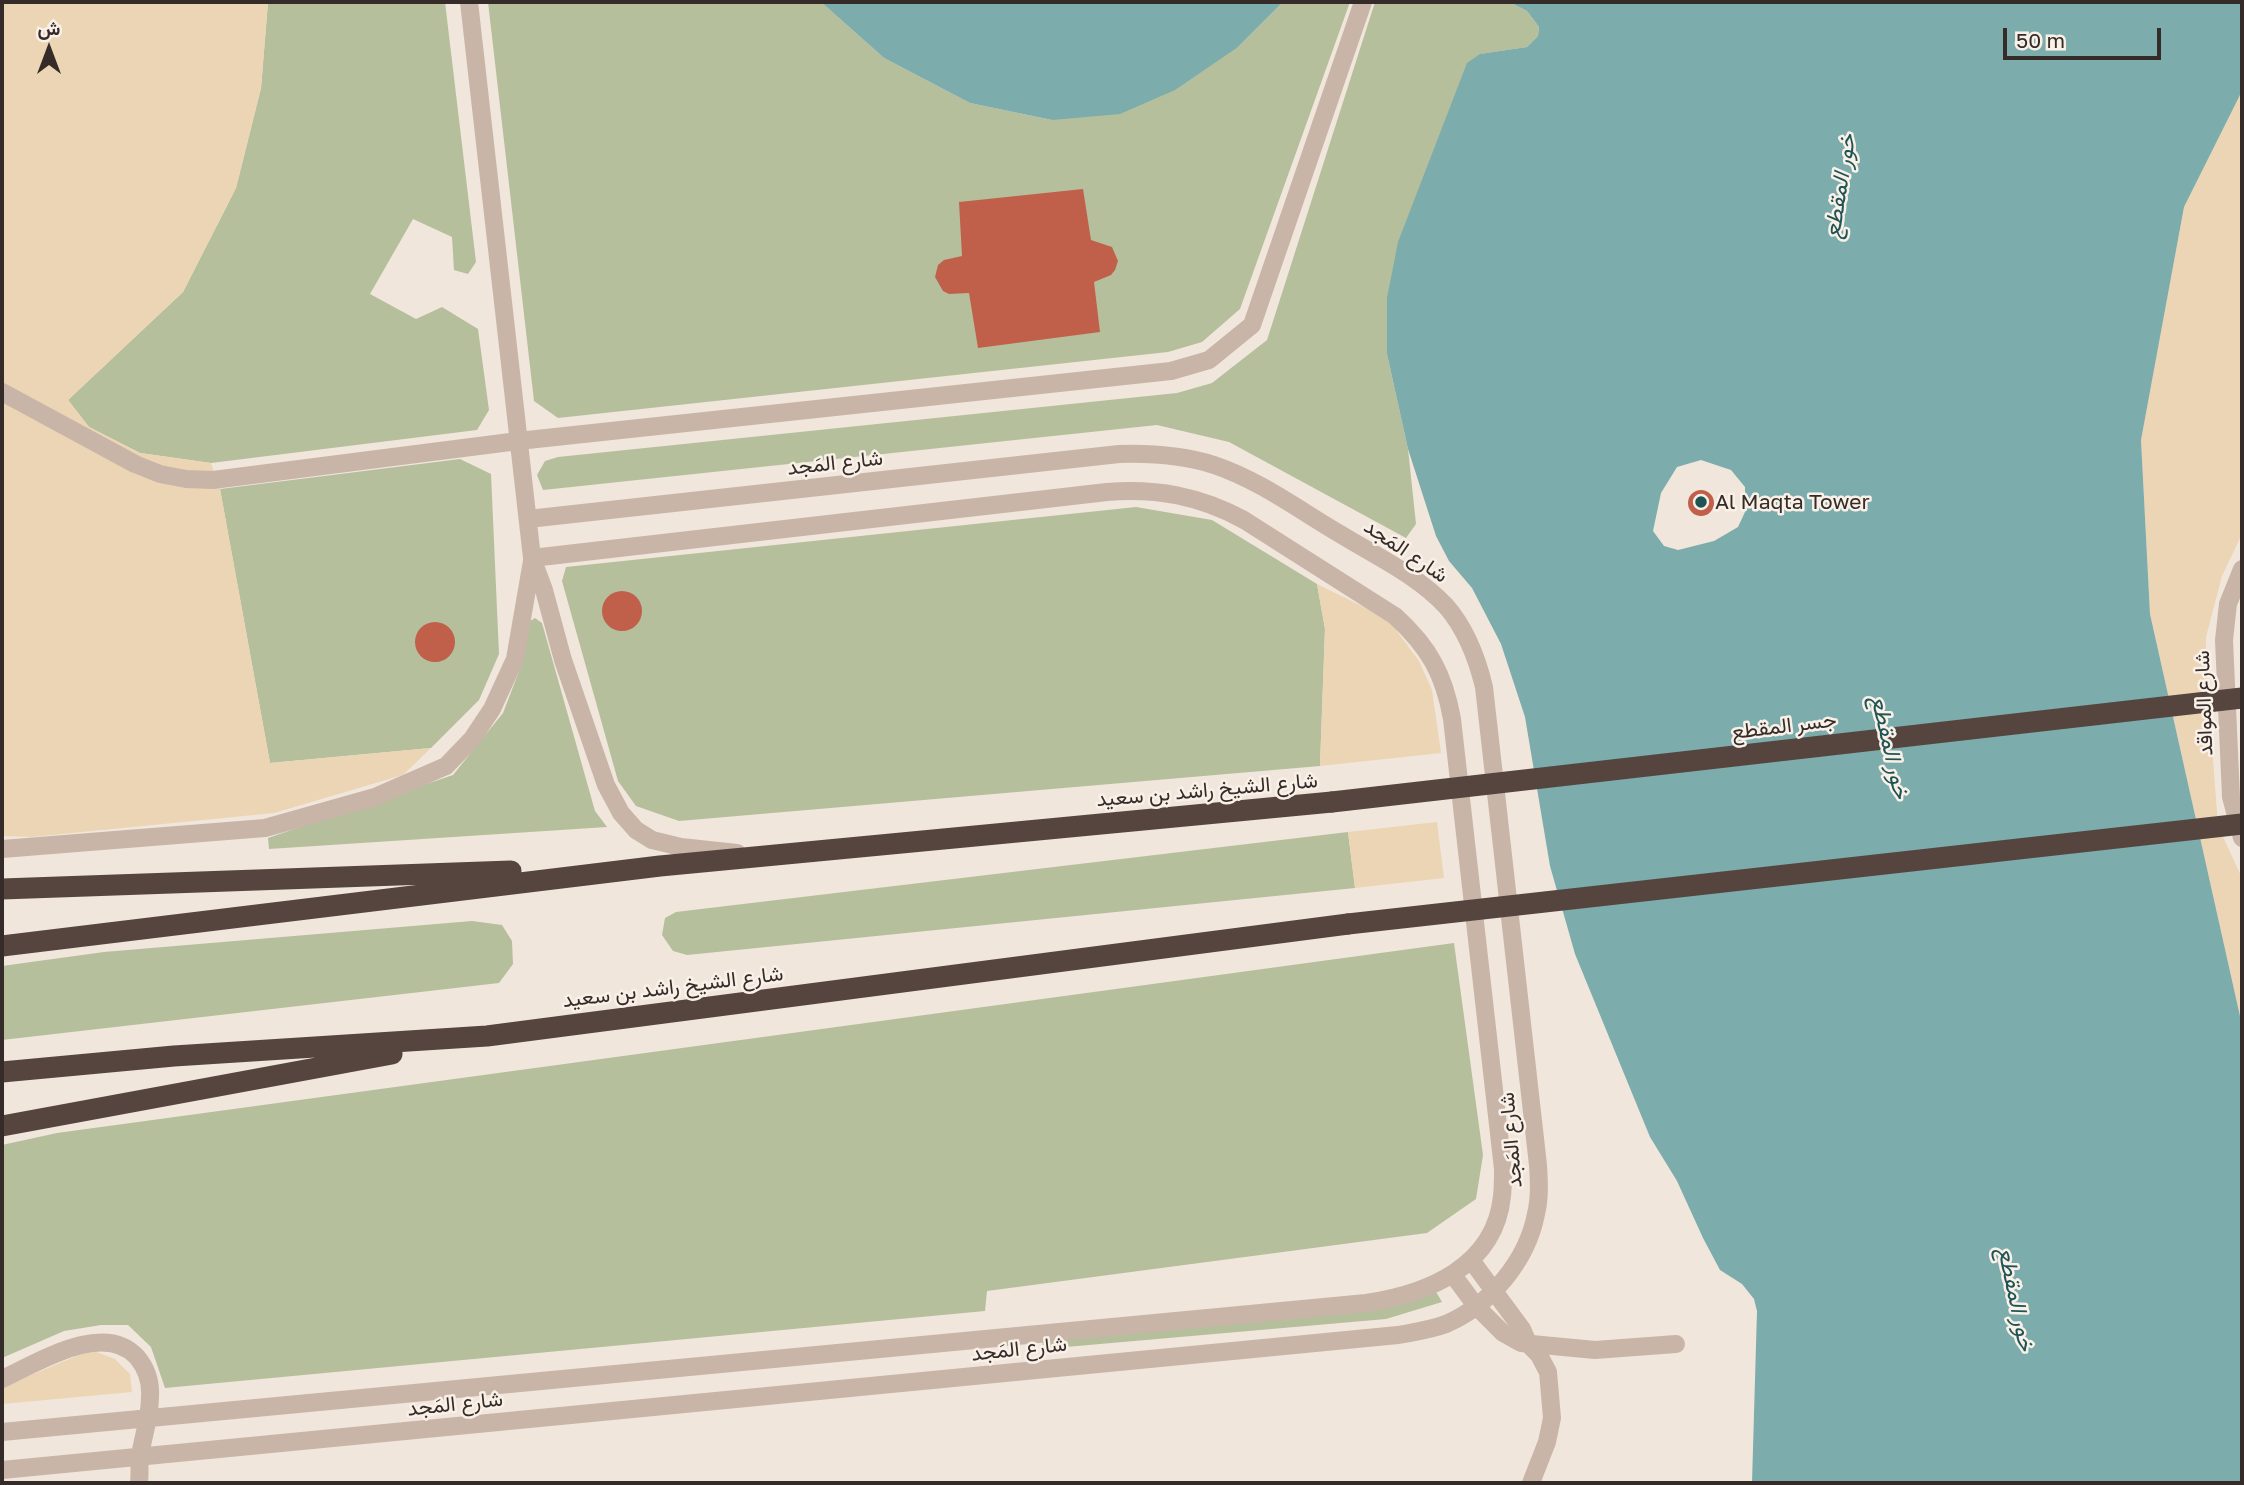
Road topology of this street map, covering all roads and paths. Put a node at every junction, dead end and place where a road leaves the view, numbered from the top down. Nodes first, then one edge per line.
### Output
1 (469, 2) edge
2 (1363, 2) edge
3 (2, 392) edge
4 (518, 440) junction
5 (528, 519) junction
6 (532, 558) junction
7 (2242, 569) edge
8 (2242, 698) edge
9 (1332, 802) joint
10 (2242, 833) edge
11 (2, 849) edge
12 (768, 856) junction
13 (660, 866) junction
14 (2, 889) edge
15 (2, 946) edge
16 (487, 1036) junction
17 (2, 1072) edge
18 (2, 1126) edge
19 (1471, 1260) junction
20 (1453, 1275) junction
21 (1494, 1291) junction
22 (1476, 1306) junction
23 (1676, 1344) dead end
24 (1530, 1345) junction
25 (2, 1379) edge
26 (149, 1418) junction
27 (2, 1432) edge
28 (140, 1458) junction
29 (2, 1470) edge
30 (139, 1483) edge
31 (1531, 1483) edge

1 - 4 street
2 - 4 street
3 - 4 street
4 - 5 street
5 - 6 street
5 - 21 street, شارع المَجد
6 - 11 street
6 - 12 street
6 - 19 street, شارع المَجد
7 - 10 street, شارع المواقد
8 - 9 highway, جسر المقطع, bridge
9 - 12 highway, شارع الشيخ راشد بن سعيد
10 - 16 highway, شارع الشيخ راشد بن سعيد, bridge
12 - 13 highway, شارع الشيخ راشد بن سعيد
13 - 14 highway
13 - 15 highway, شارع الشيخ راشد بن سعيد
16 - 17 highway, شارع الشيخ راشد بن سعيد
16 - 18 highway
19 - 20 street, شارع المَجد
19 - 21 street
20 - 22 street
20 - 26 street, شارع المَجد
21 - 22 street, شارع المَجد
21 - 24 street
22 - 24 street
22 - 28 street, شارع المَجد
23 - 24 street
24 - 31 street
25 - 26 street
26 - 27 street, شارع المَجد
26 - 28 street
28 - 29 street, شارع المَجد
28 - 30 street

